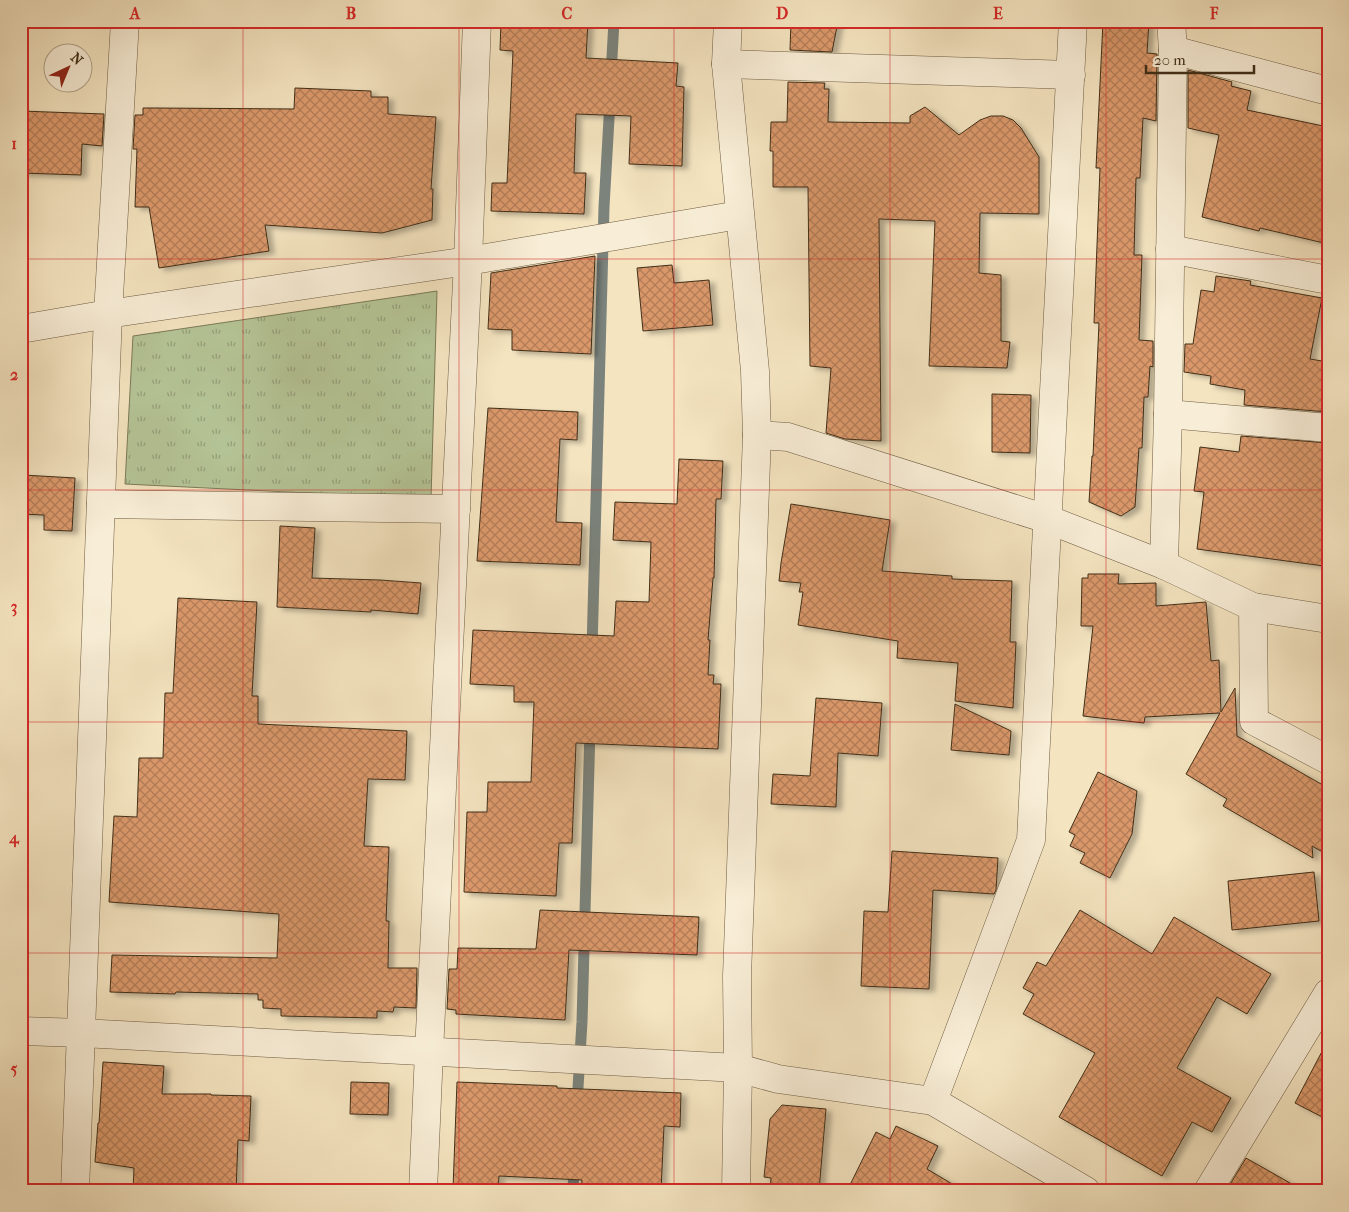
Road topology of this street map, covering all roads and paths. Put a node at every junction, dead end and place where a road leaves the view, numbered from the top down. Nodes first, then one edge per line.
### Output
1 (125, 21) edge
2 (477, 21) edge
3 (728, 21) edge
4 (1074, 21) edge
5 (1171, 21) edge
6 (1173, 50) junction
7 (726, 64) junction
8 (1071, 75) junction
9 (1328, 91) edge
10 (739, 215) junction
11 (1170, 249) junction
12 (468, 261) junction
13 (1328, 280) edge
14 (108, 314) junction
15 (21, 330) edge
16 (1168, 414) junction
17 (1328, 428) edge
18 (757, 435) junction
19 (101, 504) junction
20 (456, 509) junction
21 (1047, 519) junction
22 (1164, 565) junction
23 (1253, 607) junction
24 (1328, 619) edge
25 (1328, 760) edge
26 (1328, 993) edge
27 (21, 1031) edge
28 (82, 1033) junction
29 (429, 1052) junction
30 (738, 1068) junction
31 (932, 1101) junction
32 (75, 1191) edge
33 (423, 1191) edge
34 (736, 1191) edge
35 (1086, 1191) edge
36 (1208, 1191) edge

1 - 14 street
2 - 12 street
3 - 7 street
4 - 8 street
5 - 6 street
6 - 9 street
6 - 11 street
7 - 8 street
7 - 10 street
8 - 21 street
10 - 12 street
10 - 18 street
11 - 13 street
11 - 16 street
12 - 14 street
12 - 20 street
14 - 15 street
14 - 19 street
16 - 17 street
16 - 22 street
18 - 21 street
18 - 30 street
19 - 20 street
19 - 28 street
20 - 29 street
21 - 22 street
21 - 31 street
22 - 23 street
23 - 24 street
23 - 25 street
26 - 36 street
27 - 28 street
28 - 29 street
28 - 32 street
29 - 30 street
29 - 33 street
30 - 31 street
30 - 34 street
31 - 35 street

